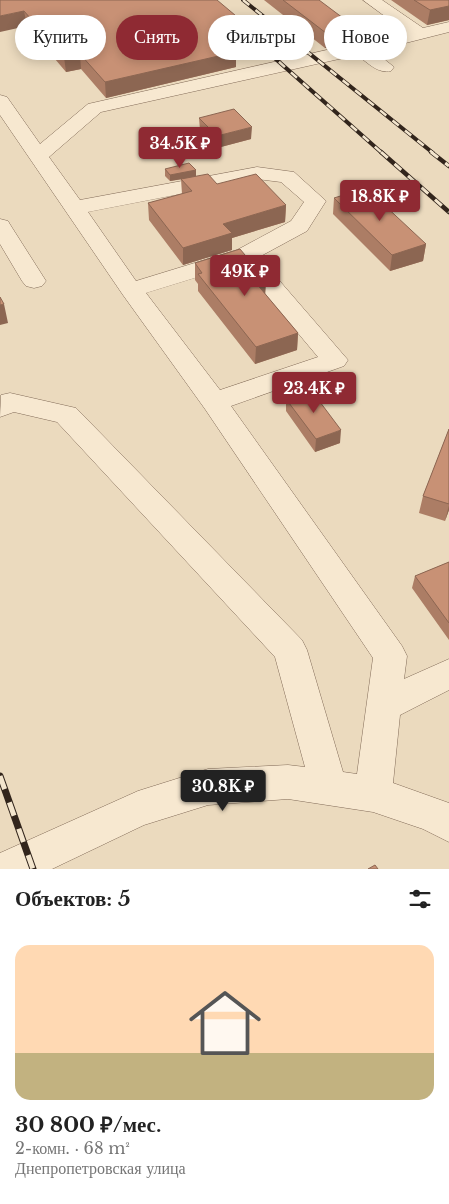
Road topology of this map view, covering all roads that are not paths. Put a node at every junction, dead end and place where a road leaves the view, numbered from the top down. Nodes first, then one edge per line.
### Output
1 (371, 0) edge
2 (449, 27) edge
3 (420, 34) junction
4 (407, 37) edge
5 (324, 57) edge
6 (375, 60) edge
7 (385, 67) dead end
8 (0, 101) edge
9 (38, 156) junction
10 (74, 208) junction
11 (0, 226) edge
12 (245, 255) junction
13 (34, 281) dead end
14 (131, 290) junction
15 (214, 402) junction
16 (0, 408) edge
17 (449, 674) edge
18 (384, 706) junction
19 (329, 788) junction
20 (373, 794) junction
21 (449, 824) edge
22 (9, 869) edge

1 - 3 street
2 - 3 street
3 - 4 street
5 - 9 street
6 - 7 street
8 - 9 street
9 - 10 street
10 - 12 street
10 - 14 street
11 - 13 street
12 - 14 street
12 - 15 street
14 - 15 street
15 - 18 street
16 - 19 street
17 - 18 street
18 - 20 street
19 - 20 street
19 - 22 street
20 - 21 street

